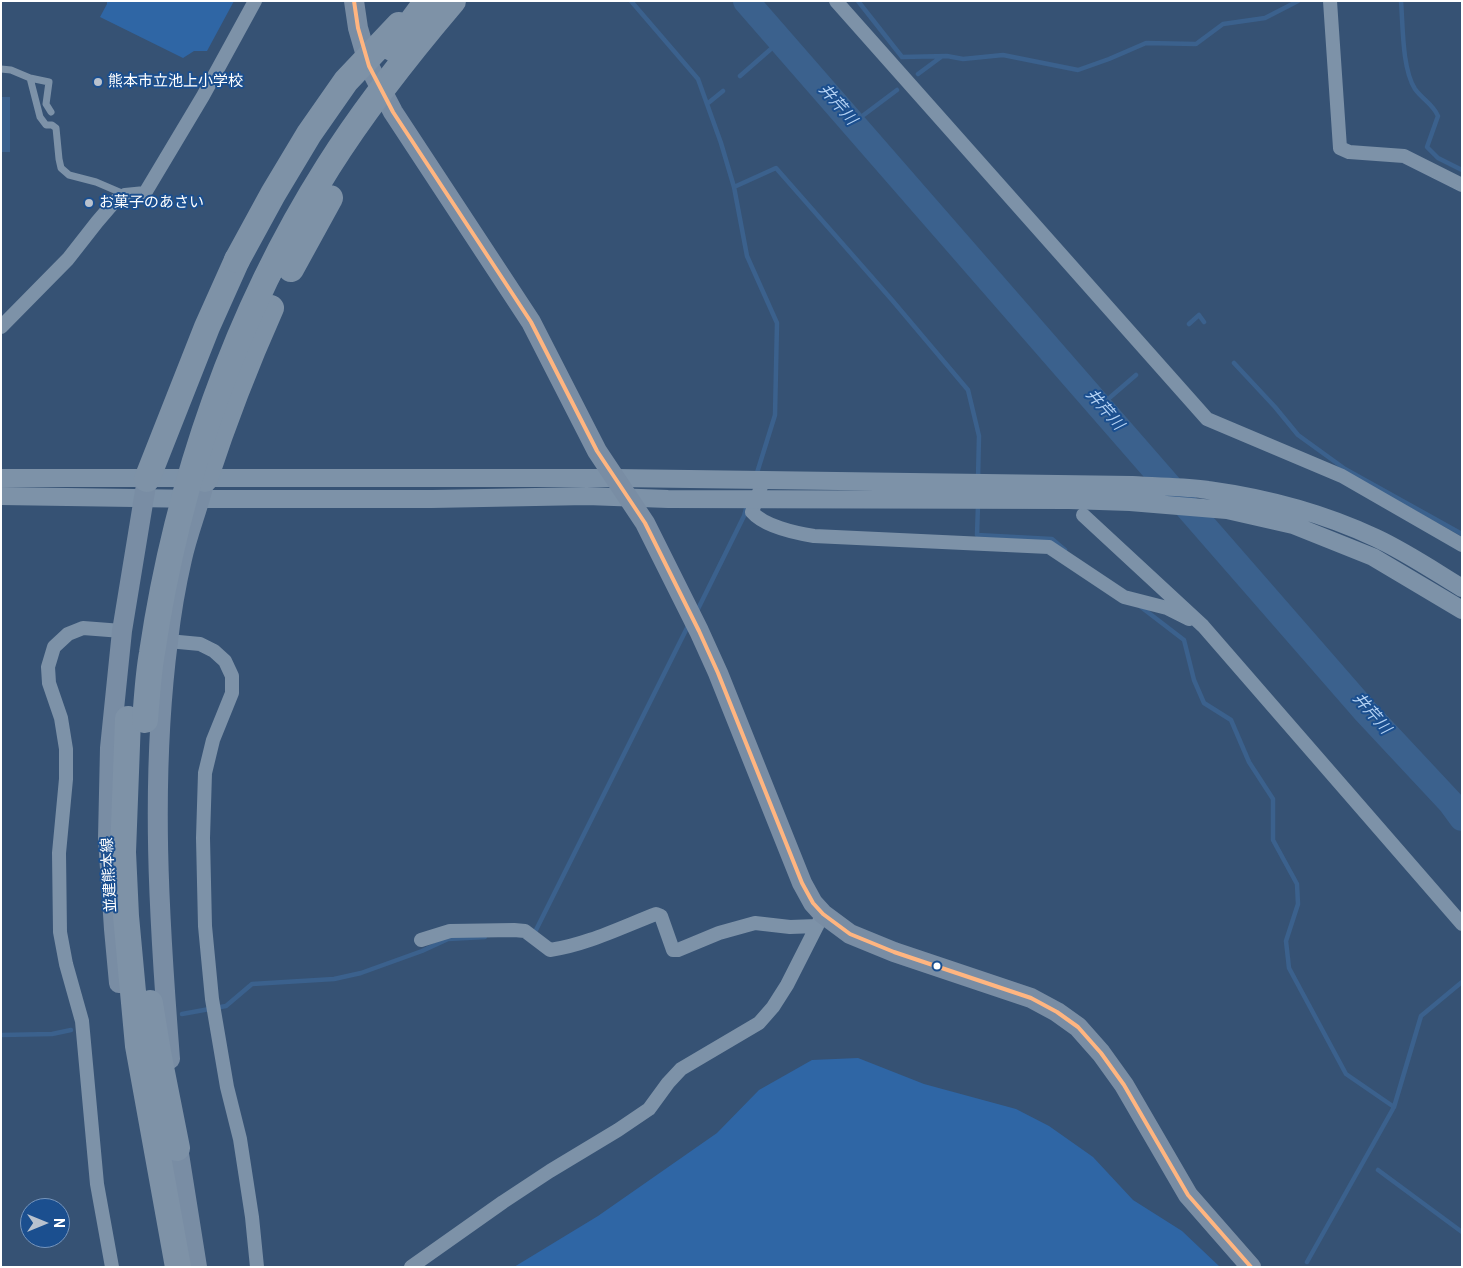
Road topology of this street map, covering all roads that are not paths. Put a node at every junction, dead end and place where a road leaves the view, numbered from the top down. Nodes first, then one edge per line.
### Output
1 (255, 1) edge
2 (354, 1) edge
3 (421, 1) edge
4 (427, 1) edge
5 (454, 1) edge
6 (836, 1) edge
7 (1330, 1) edge
8 (1, 69) edge
9 (30, 78) junction
10 (51, 112) dead end
11 (1462, 185) edge
12 (125, 195) junction
13 (1, 327) edge
14 (1, 478) edge
15 (616, 478) junction
16 (85, 479) junction
17 (763, 481) junction
18 (146, 488) junction
19 (202, 489) junction
20 (1, 496) edge
21 (85, 497) junction
22 (629, 499) junction
23 (756, 500) junction
24 (1083, 515) dead end
25 (1462, 545) edge
26 (1462, 588) edge
27 (1462, 610) edge
28 (1203, 626) junction
29 (122, 631) junction
30 (168, 641) junction
31 (136, 720) junction
32 (820, 920) junction
33 (1462, 924) edge
34 (421, 940) dead end
35 (177, 1148) junction
36 (112, 1267) edge
37 (177, 1267) edge
38 (197, 1267) edge
39 (257, 1267) edge
40 (410, 1267) edge
41 (1251, 1267) edge

1 - 12 street
2 - 15 main road
3 - 18 highway, bridge
4 - 31 highway, bridge
5 - 19 highway, bridge
5 - 31 highway, bridge
6 - 25 street
7 - 11 street
8 - 9 lane
9 - 10 lane
9 - 12 lane
12 - 13 street
14 - 16 street
15 - 17 street
15 - 19 street
15 - 22 main road
16 - 18 street
16 - 21 street
17 - 23 street
17 - 26 street
18 - 19 street
18 - 21 street
18 - 29 main road, 並建熊本線
19 - 22 street
19 - 30 main road
20 - 21 street
22 - 23 street
22 - 32 main road
23 - 27 street
23 - 28 street
24 - 28 street
28 - 33 street
29 - 36 street
29 - 37 main road, 並建熊本線
30 - 35 main road
30 - 39 street
31 - 35 highway
31 - 37 highway
32 - 34 street
32 - 40 street
32 - 41 main road
35 - 38 main road

